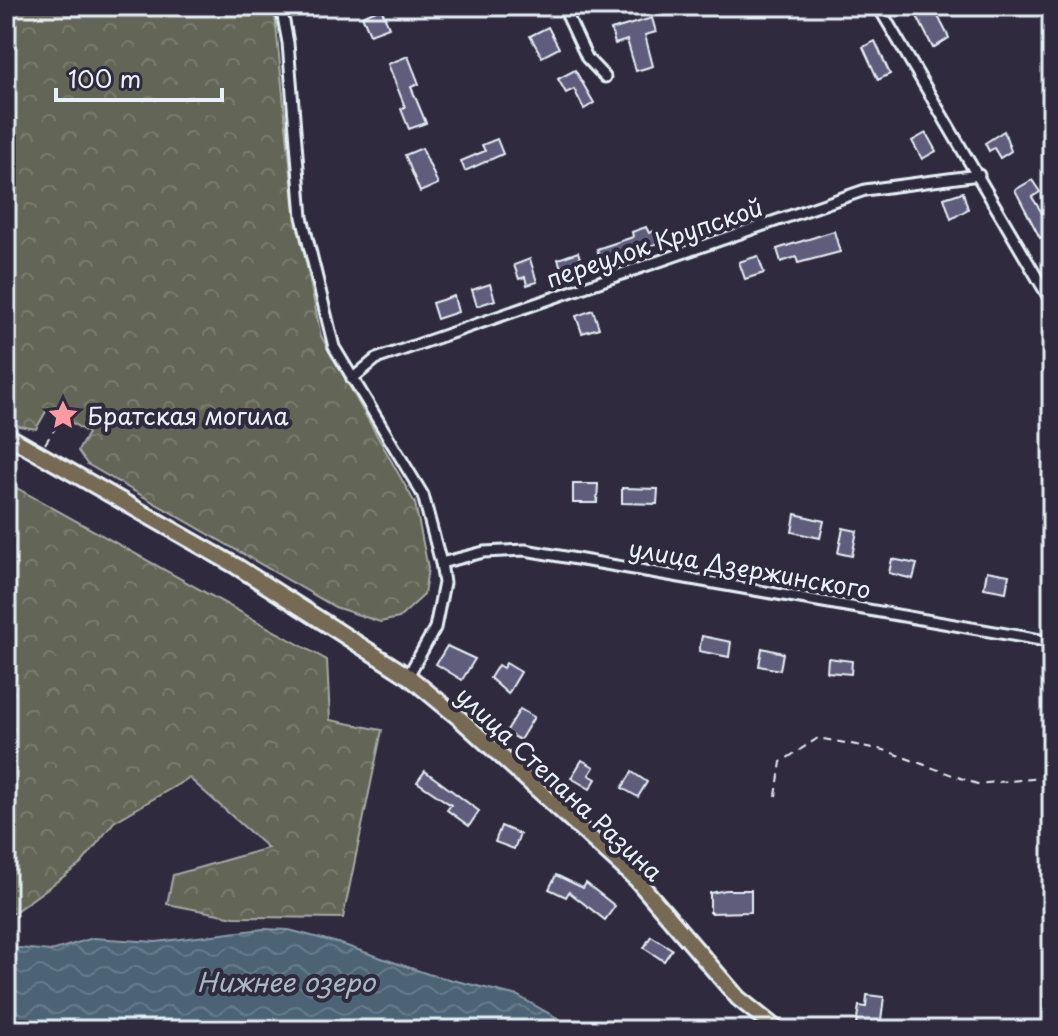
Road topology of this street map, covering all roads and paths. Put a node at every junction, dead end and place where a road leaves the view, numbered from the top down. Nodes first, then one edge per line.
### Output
1 (281, 6) edge
2 (563, 6) edge
3 (878, 6) edge
4 (605, 77) dead end
5 (979, 175) junction
6 (1052, 303) edge
7 (352, 379) junction
8 (63, 415) dead end
9 (6, 435) edge
10 (45, 445) dead end
11 (441, 563) junction
12 (1052, 642) edge
13 (408, 676) junction
14 (1052, 777) edge
15 (776, 796) dead end
16 (778, 1030) edge

1 - 7 street
2 - 4 street
3 - 5 street
5 - 6 street
5 - 7 street, переулок Крупской
7 - 11 street
8 - 10 path
9 - 13 main road, улица Степана Разина
11 - 12 street, улица Дзержинского
11 - 13 street
13 - 16 main road, улица Степана Разина
14 - 15 path

